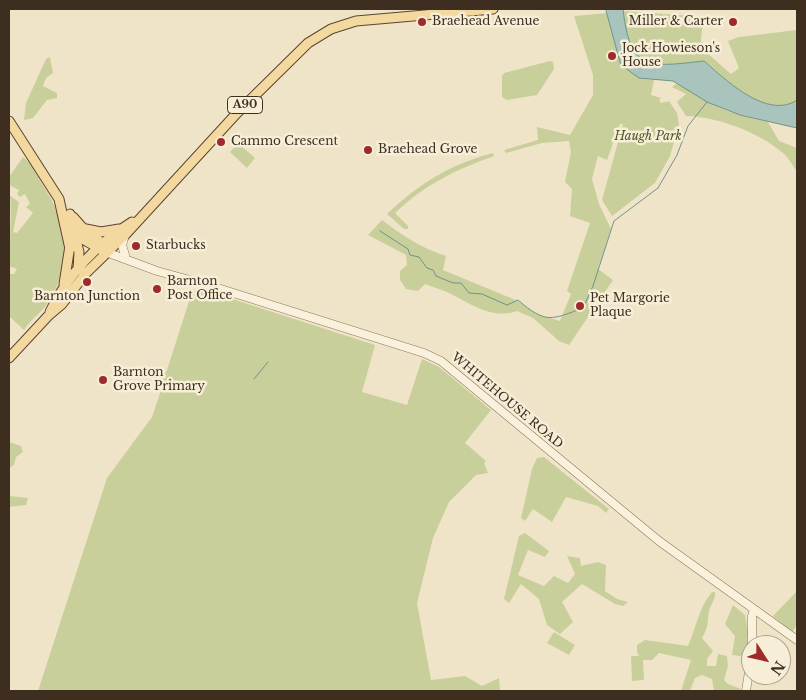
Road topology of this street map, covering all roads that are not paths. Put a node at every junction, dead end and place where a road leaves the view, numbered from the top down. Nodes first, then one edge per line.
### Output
1 (493, 9) edge
2 (9, 120) edge
3 (59, 199) junction
4 (70, 214) junction
5 (79, 225) junction
6 (67, 227) junction
7 (124, 231) junction
8 (88, 234) junction
9 (75, 235) junction
10 (104, 248) junction
11 (70, 249) junction
12 (127, 257) junction
13 (78, 270) junction
14 (74, 289) junction
15 (61, 291) junction
16 (49, 315) junction
17 (9, 358) edge
18 (757, 612) junction
19 (752, 635) edge
20 (797, 640) edge

1 - 7 main road, A90
2 - 3 main road
3 - 4 main road
3 - 6 main road
4 - 5 main road
4 - 9 main road
5 - 7 main road
5 - 8 main road
6 - 9 main road
6 - 11 main road
7 - 10 main road, A90
7 - 12 street
8 - 9 main road
8 - 10 main road
9 - 10 main road
9 - 11 main road
9 - 13 main road
10 - 12 street, WHITEHOUSE ROAD
10 - 13 main road, A90
10 - 14 main road, A90
11 - 15 main road
12 - 18 street, WHITEHOUSE ROAD
13 - 14 main road
13 - 15 main road, A90
14 - 16 main road, A90
15 - 16 main road, A90
16 - 17 main road, A90
18 - 19 street
18 - 20 street, WHITEHOUSE ROAD

